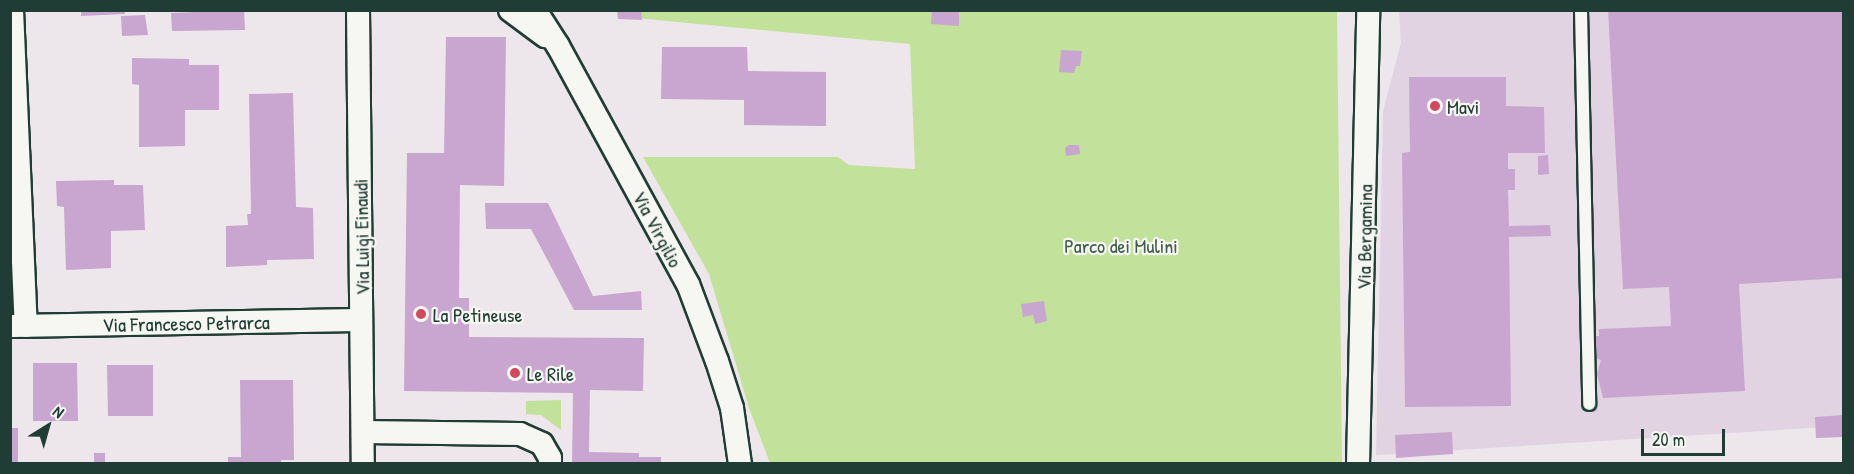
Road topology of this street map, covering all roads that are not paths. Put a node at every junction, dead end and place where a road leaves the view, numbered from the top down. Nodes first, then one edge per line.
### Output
1 (12, 10) edge
2 (358, 10) edge
3 (510, 10) edge
4 (535, 10) edge
5 (1368, 10) edge
6 (1581, 10) edge
7 (558, 46) junction
8 (362, 320) junction
9 (18, 326) edge
10 (1589, 404) dead end
11 (363, 432) junction
12 (363, 464) edge
13 (550, 464) edge
14 (740, 464) edge
15 (1358, 464) edge

1 - 9 street
2 - 8 street, Via Luigi Einaudi
3 - 7 street
4 - 7 street, Via Virgilio
5 - 15 street, Via Bergamina
6 - 10 lane
7 - 14 street, Via Virgilio
8 - 9 street, Via Francesco Petrarca
8 - 11 street, Via Luigi Einaudi
11 - 12 street, Via Luigi Einaudi
11 - 13 street

